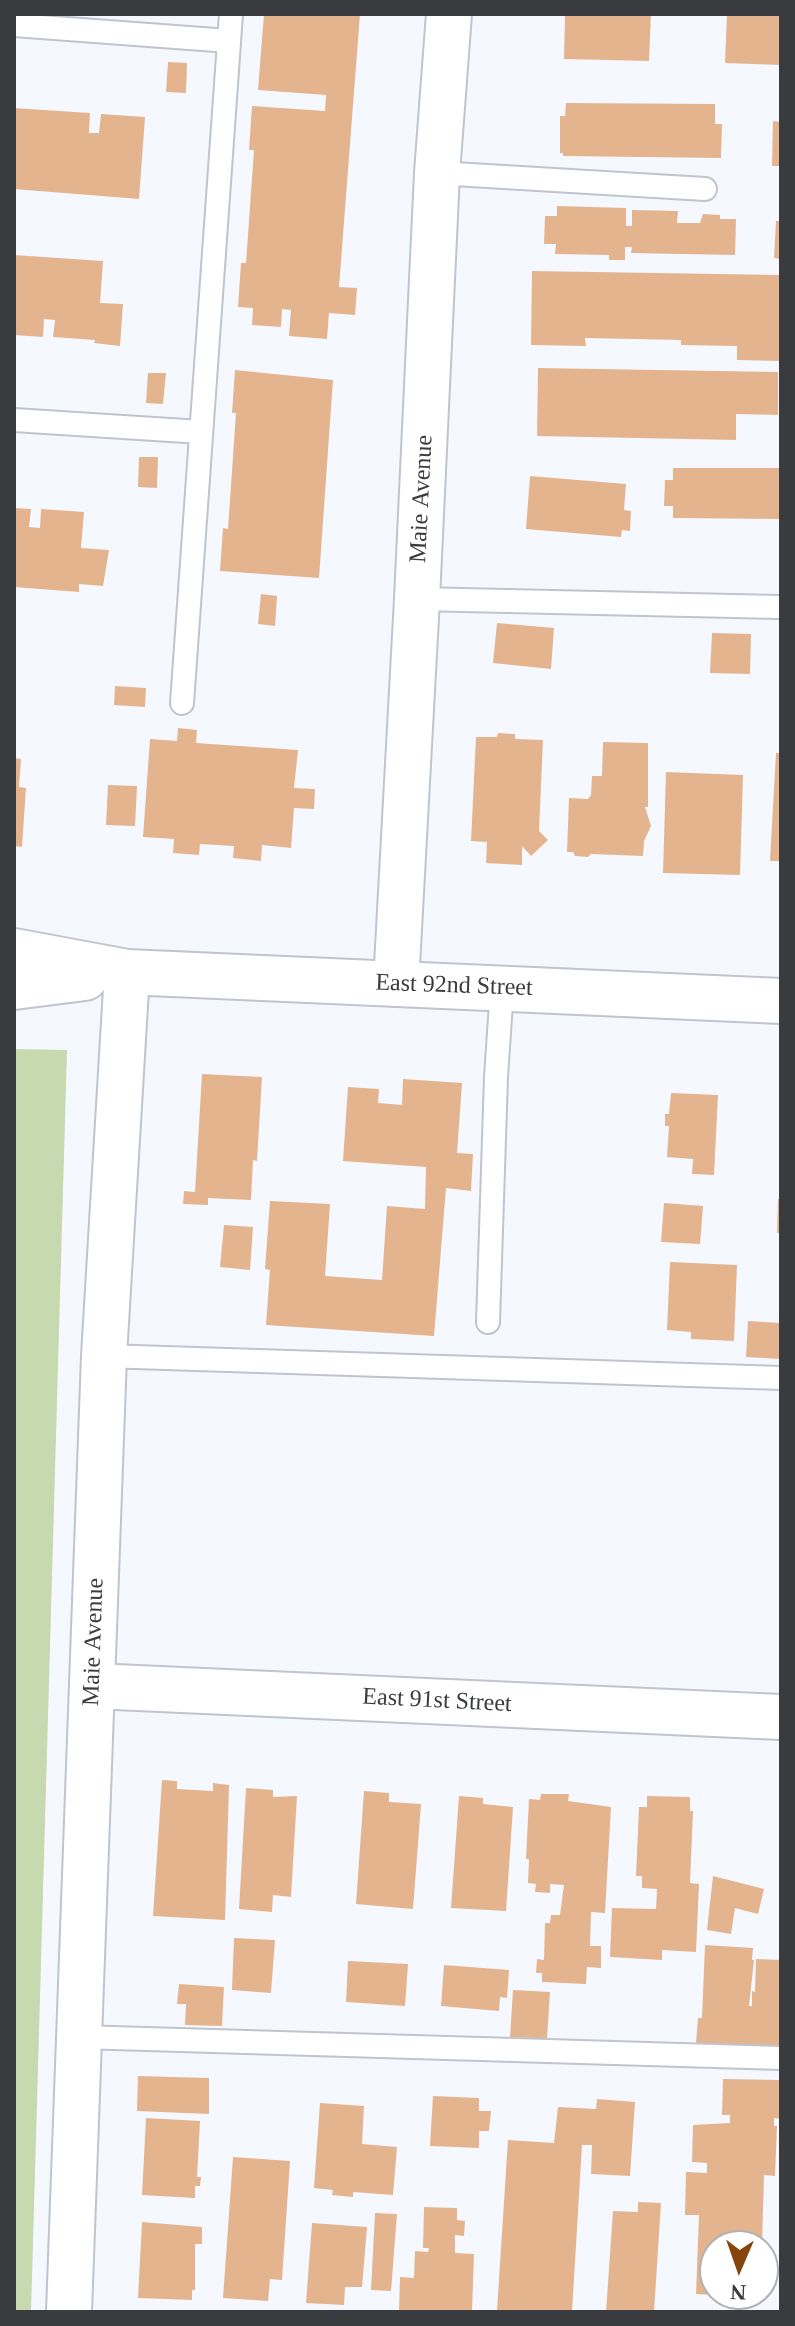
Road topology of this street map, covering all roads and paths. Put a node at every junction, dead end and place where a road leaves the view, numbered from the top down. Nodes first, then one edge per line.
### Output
1 (231, 14) edge
2 (449, 14) edge
3 (14, 25) edge
4 (229, 41) junction
5 (437, 173) junction
6 (705, 189) dead end
7 (14, 420) edge
8 (201, 432) junction
9 (417, 599) junction
10 (779, 607) dead end
11 (182, 703) dead end
12 (14, 951) edge
13 (127, 972) junction
14 (396, 984) junction
15 (14, 987) edge
16 (502, 988) junction
17 (781, 1001) edge
18 (488, 1322) dead end
19 (104, 1356) junction
20 (781, 1378) edge
21 (93, 1686) junction
22 (781, 1717) edge
23 (79, 2037) junction
24 (781, 2058) edge
25 (69, 2312) edge

1 - 4 lane
2 - 5 street, Maie Avenue
3 - 4 lane
4 - 8 lane
5 - 6 lane
5 - 9 street, Maie Avenue
7 - 8 lane
8 - 11 lane
9 - 10 lane
9 - 14 street, Maie Avenue
12 - 13 street, East 92nd Street
13 - 14 street, East 92nd Street
13 - 15 street, East 92nd Street
13 - 19 street, Maie Avenue
14 - 16 street, East 92nd Street
16 - 17 street, East 92nd Street
16 - 18 lane
19 - 20 lane
19 - 21 street, Maie Avenue
21 - 22 street, East 91st Street
21 - 23 street, Maie Avenue
23 - 24 lane
23 - 25 street, Maie Avenue

